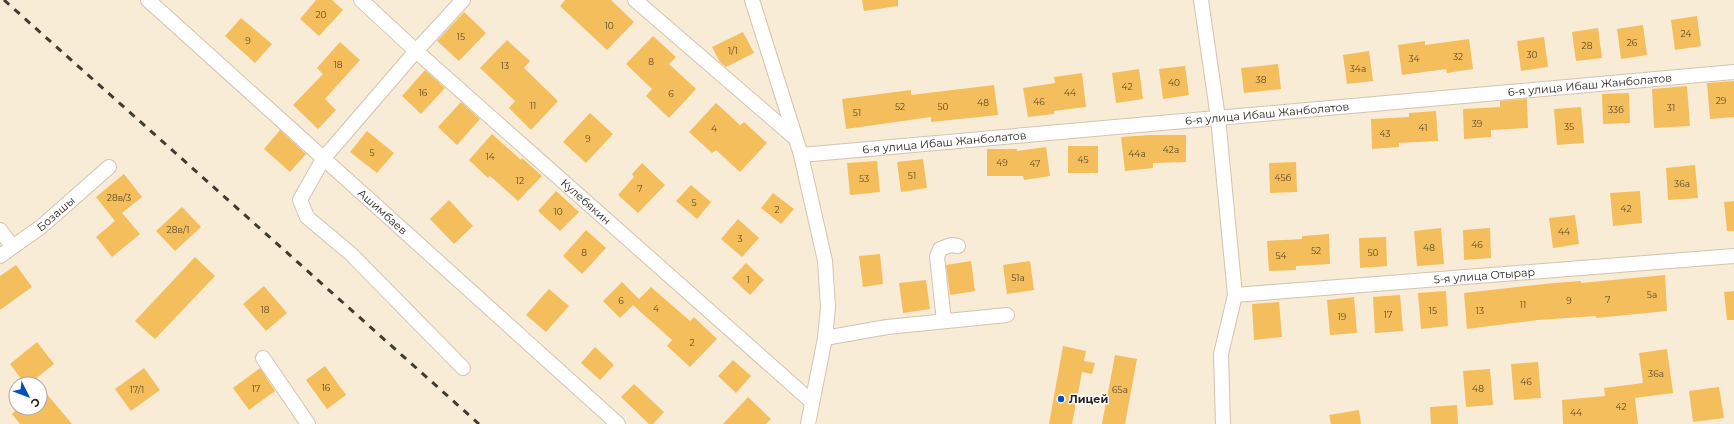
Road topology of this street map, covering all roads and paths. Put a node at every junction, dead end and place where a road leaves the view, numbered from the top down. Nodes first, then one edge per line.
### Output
1 (148, 0) edge
2 (361, 0) edge
3 (462, 0) edge
4 (635, 0) edge
5 (752, 0) edge
6 (1201, 0) edge
7 (416, 51) junction
8 (1734, 72) edge
9 (1218, 118) junction
10 (796, 139) junction
11 (801, 155) junction
12 (323, 160) junction
13 (109, 167) dead end
14 (0, 230) edge
15 (12, 246) junction
16 (958, 246) dead end
17 (0, 256) edge
18 (1734, 256) edge
19 (1235, 296) junction
20 (1007, 314) dead end
21 (944, 321) junction
22 (825, 338) junction
23 (262, 358) dead end
24 (463, 368) dead end
25 (812, 402) junction
26 (308, 424) edge
27 (618, 424) edge
28 (808, 424) edge
29 (1223, 424) edge

1 - 12 street, Ашимбаев
2 - 7 street, Кулебякин
3 - 7 street
4 - 10 street
5 - 10 street
6 - 9 street
7 - 12 street
7 - 25 street, Кулебякин
8 - 9 street, 6-я улица Ибаш Жанболатов
9 - 11 street, 6-я улица Ибаш Жанболатов
9 - 19 street
10 - 11 street
11 - 22 street
12 - 24 street
12 - 27 street, Ашимбаев
13 - 15 street, Бозашы
14 - 15 street
15 - 17 street, Бозашы
16 - 21 street
18 - 19 street, 5-я улица Отырар
19 - 29 street
20 - 21 street
21 - 22 street
22 - 25 street
23 - 26 street
25 - 28 street

